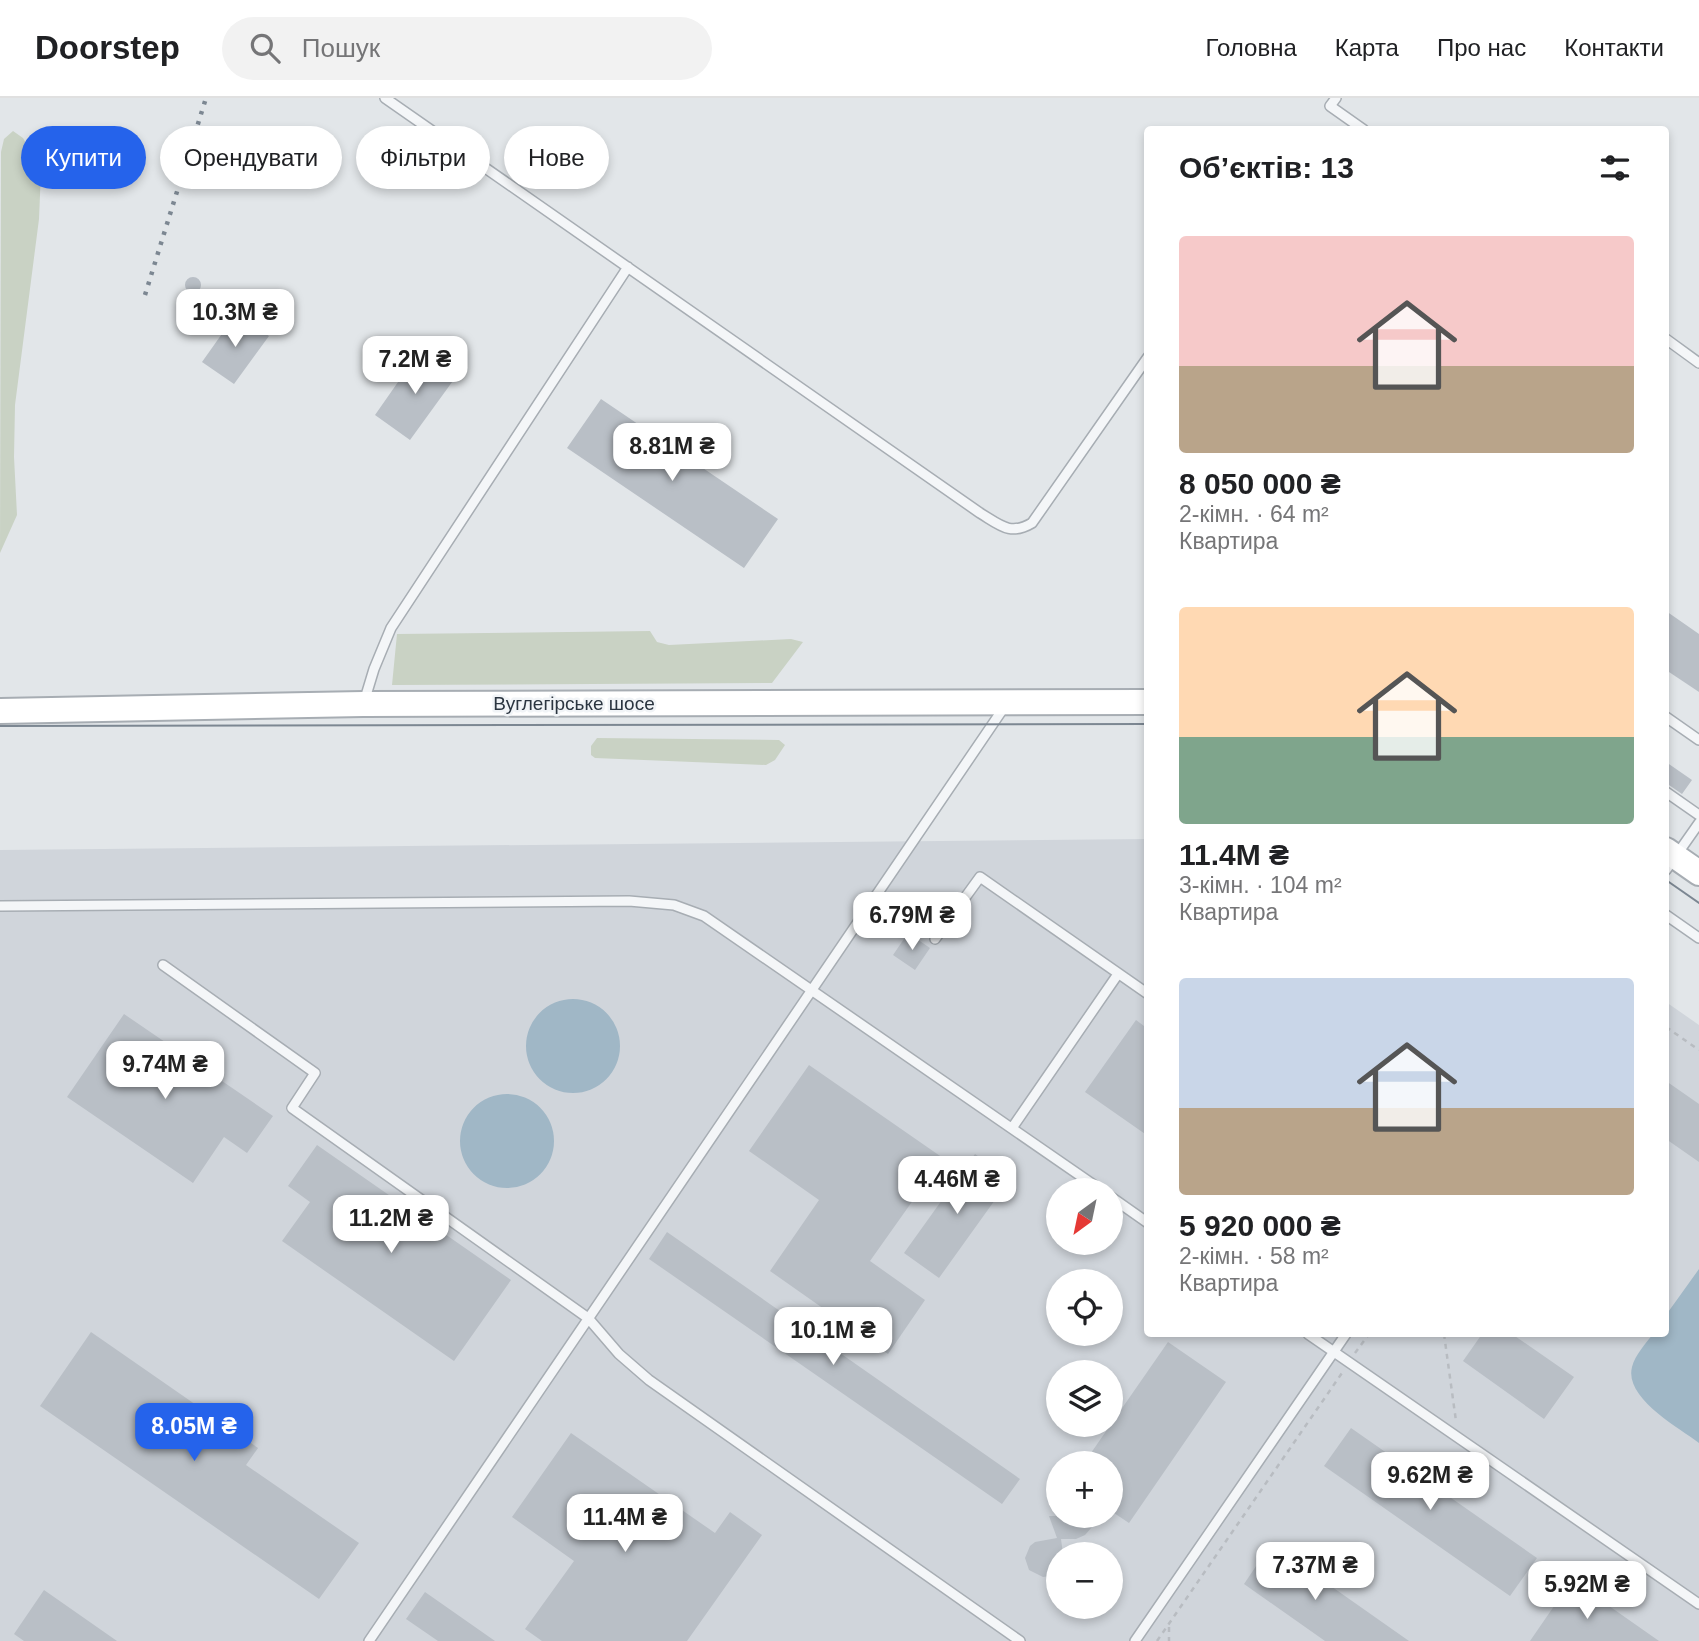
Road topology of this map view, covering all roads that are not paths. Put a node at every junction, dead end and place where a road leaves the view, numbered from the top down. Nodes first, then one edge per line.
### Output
1 (385, 98) edge
2 (1336, 98) edge
3 (1358, 126) edge
4 (628, 267) junction
5 (1669, 341) edge
6 (1144, 363) edge
7 (1699, 363) edge
8 (1008, 702) junction
9 (1144, 702) edge
10 (363, 704) junction
11 (0, 711) edge
12 (1669, 719) edge
13 (1699, 740) edge
14 (1669, 794) edge
15 (1699, 815) edge
16 (1699, 823) edge
17 (1669, 859) edge
18 (1699, 873) edge
19 (0, 906) edge
20 (1669, 917) edge
21 (1699, 938) edge
22 (935, 939) dead end
23 (163, 965) dead end
24 (1118, 974) junction
25 (811, 989) junction
26 (1144, 991) edge
27 (1012, 1128) junction
28 (1084, 1178) edge
29 (1124, 1206) edge
30 (1144, 1220) edge
31 (588, 1318) junction
32 (1312, 1337) edge
33 (1344, 1337) edge
34 (1334, 1352) junction
35 (1699, 1604) edge
36 (369, 1641) edge
37 (1020, 1641) edge
38 (1135, 1641) edge

1 - 4 lane
2 - 3 lane
4 - 6 lane
4 - 10 lane
5 - 7 lane
8 - 9 street, Вуглегірське шосе
8 - 10 street, Вуглегірське шосе
8 - 25 lane
10 - 11 street, Вуглегірське шосе
12 - 13 lane
14 - 15 lane
16 - 17 lane
17 - 18 street
19 - 25 lane
20 - 21 lane
22 - 24 lane
23 - 31 lane
24 - 26 lane
24 - 27 lane
25 - 27 lane
25 - 31 lane
27 - 28 lane
29 - 30 lane
31 - 36 lane
31 - 37 lane
32 - 34 lane
33 - 34 lane
34 - 35 lane
34 - 38 lane

